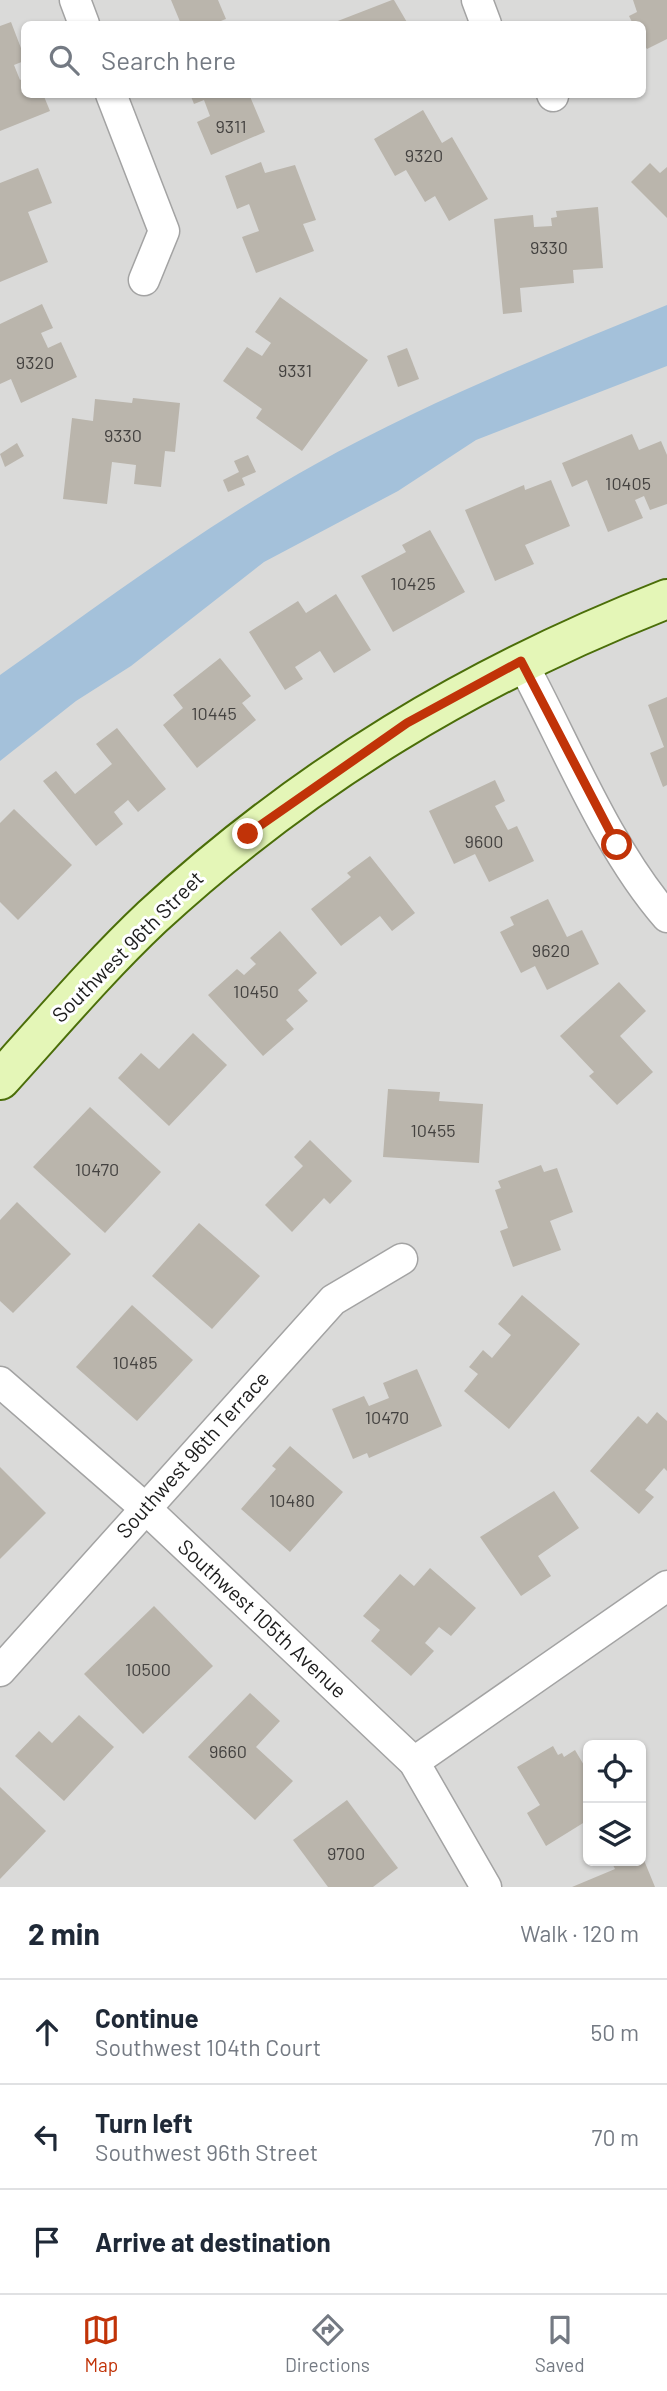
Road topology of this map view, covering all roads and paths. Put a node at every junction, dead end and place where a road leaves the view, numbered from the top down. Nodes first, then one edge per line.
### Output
1 (75, 0) edge
2 (477, 0) edge
3 (83, 21) edge
4 (485, 21) edge
5 (113, 98) edge
6 (145, 280) dead end
7 (667, 599) edge
8 (521, 661) junction
9 (667, 917) edge
10 (0, 1080) edge
11 (402, 1259) dead end
12 (0, 1382) edge
13 (145, 1508) junction
14 (667, 1586) edge
15 (0, 1671) edge
16 (414, 1762) junction
17 (486, 1887) edge

1 - 3 street
2 - 4 street
5 - 6 street
7 - 8 street, Southwest 96th Street
8 - 9 street
8 - 10 street, Southwest 96th Street
11 - 13 street, Southwest 96th Terrace
12 - 13 street, Southwest 105th Avenue
13 - 15 street, Southwest 96th Terrace
13 - 16 street, Southwest 105th Avenue
14 - 16 street
16 - 17 street, Southwest 105th Avenue

